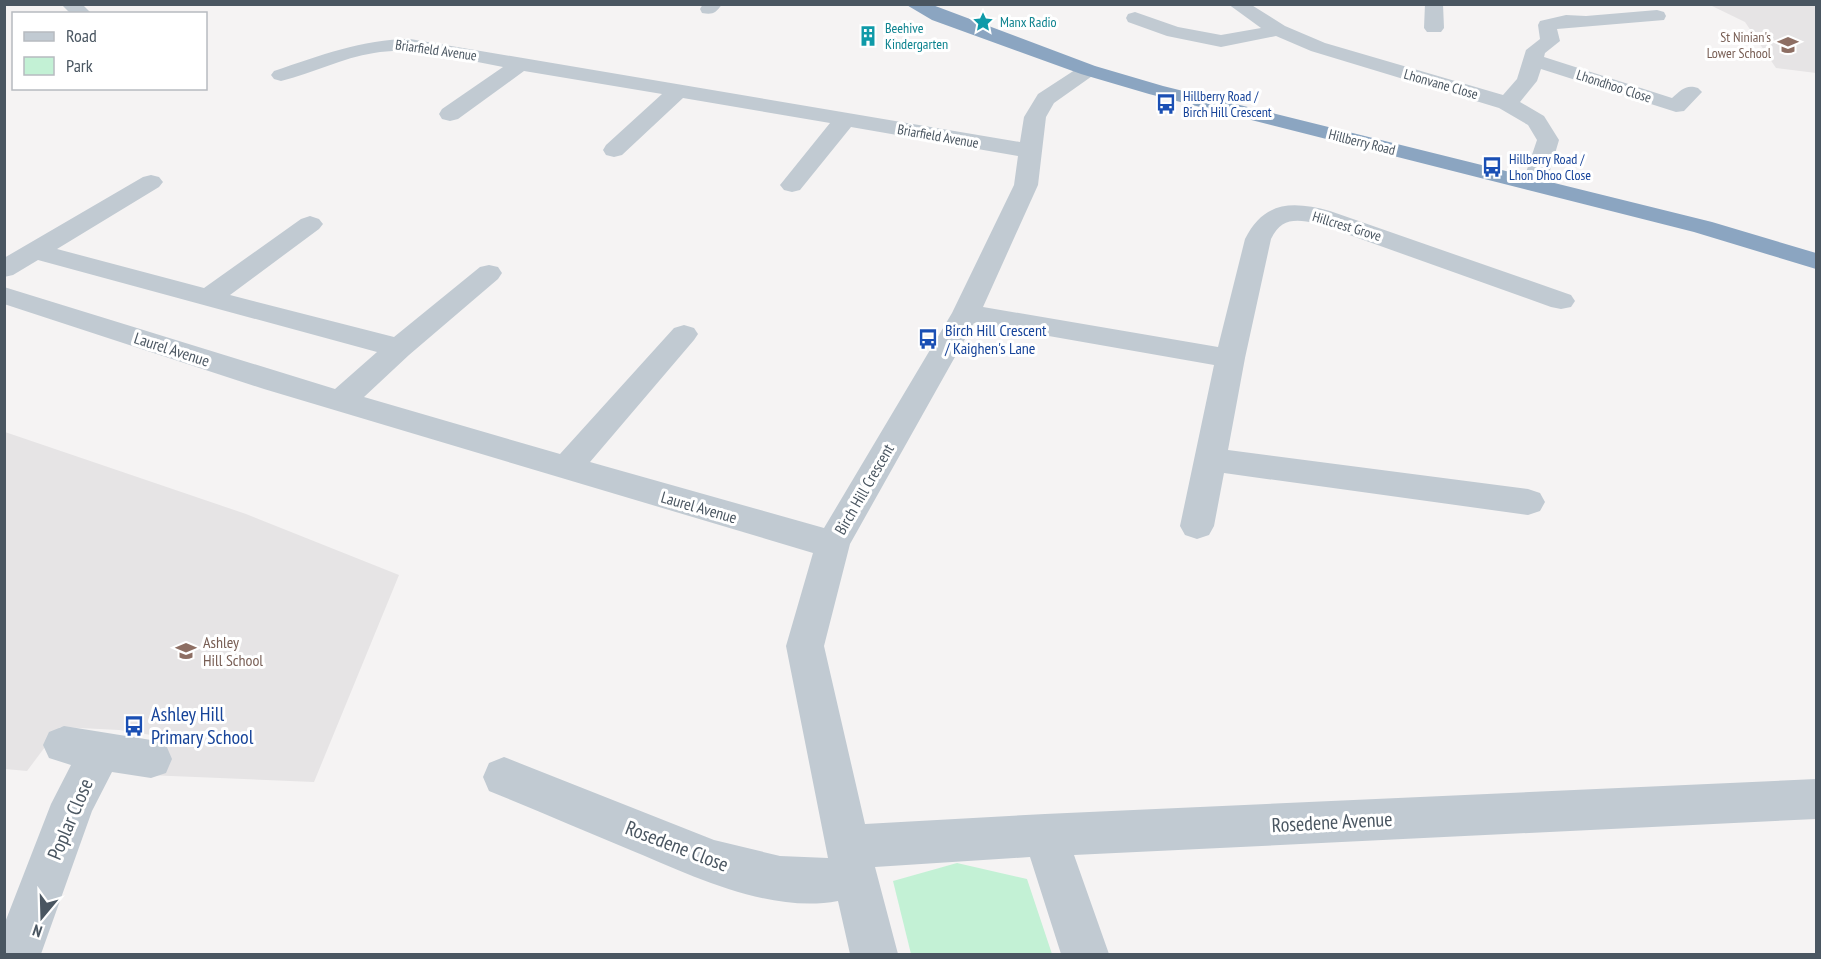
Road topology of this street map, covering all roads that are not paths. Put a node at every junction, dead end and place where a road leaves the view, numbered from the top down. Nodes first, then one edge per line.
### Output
1 (914, 4) edge
2 (1238, 4) edge
3 (1434, 4) edge
4 (1155, 13) dead end
5 (1657, 16) dead end
6 (1434, 28) dead end
7 (1278, 30) junction
8 (1532, 60) junction
9 (522, 63) junction
10 (1088, 70) junction
11 (281, 75) dead end
12 (678, 92) junction
13 (1691, 92) dead end
14 (1507, 104) junction
15 (450, 114) dead end
16 (844, 121) junction
17 (614, 150) dead end
18 (1031, 151) junction
19 (151, 182) dead end
20 (1534, 184) junction
21 (792, 185) dead end
22 (310, 224) dead end
23 (35, 251) junction
24 (1816, 261) edge
25 (4, 269) edge
26 (489, 273) dead end
27 (4, 296) edge
28 (208, 298) junction
29 (1561, 301) dead end
30 (966, 313) junction
31 (684, 334) dead end
32 (399, 348) junction
33 (1230, 358) junction
34 (341, 401) junction
35 (1209, 459) junction
36 (566, 468) junction
37 (1528, 502) dead end
38 (1197, 526) dead end
39 (833, 543) junction
40 (151, 759) dead end
41 (504, 777) dead end
42 (1816, 799) edge
43 (1045, 835) junction
44 (852, 861) junction
45 (17, 954) edge
46 (874, 954) edge
47 (1085, 954) edge

1 - 10 highway, Hillberry Road
2 - 7 street, Lhonvane Close
3 - 6 street
4 - 7 street
5 - 8 street
7 - 14 street, Lhonvane Close
8 - 13 street, Lhondhoo Close
8 - 14 street
9 - 11 street, Briarfield Avenue
9 - 12 street, Briarfield Avenue
9 - 15 street
10 - 18 street, Birch Hill Crescent
10 - 20 highway, Hillberry Road
12 - 16 street, Briarfield Avenue
12 - 17 street
14 - 20 street, Lhonvane Close
16 - 18 street, Briarfield Avenue
16 - 21 street
18 - 30 street, Birch Hill Crescent
19 - 23 street
20 - 24 highway, Hillberry Road
22 - 28 street
23 - 25 street
23 - 28 street
26 - 32 street
27 - 34 street, Laurel Avenue
28 - 32 street
29 - 33 street, Hillcrest Grove
30 - 33 street
30 - 39 street, Birch Hill Crescent
31 - 36 street
32 - 34 street
33 - 35 street, Hillcrest Grove
34 - 36 street, Laurel Avenue
35 - 37 street
35 - 38 street, Hillcrest Grove
36 - 39 street, Laurel Avenue
39 - 44 street, Birch Hill Crescent
40 - 45 street, Poplar Close
41 - 44 street, Rosedene Close
42 - 43 street, Rosedene Avenue
43 - 44 street, Rosedene Avenue
43 - 47 street
44 - 46 street, Birch Hill Crescent

